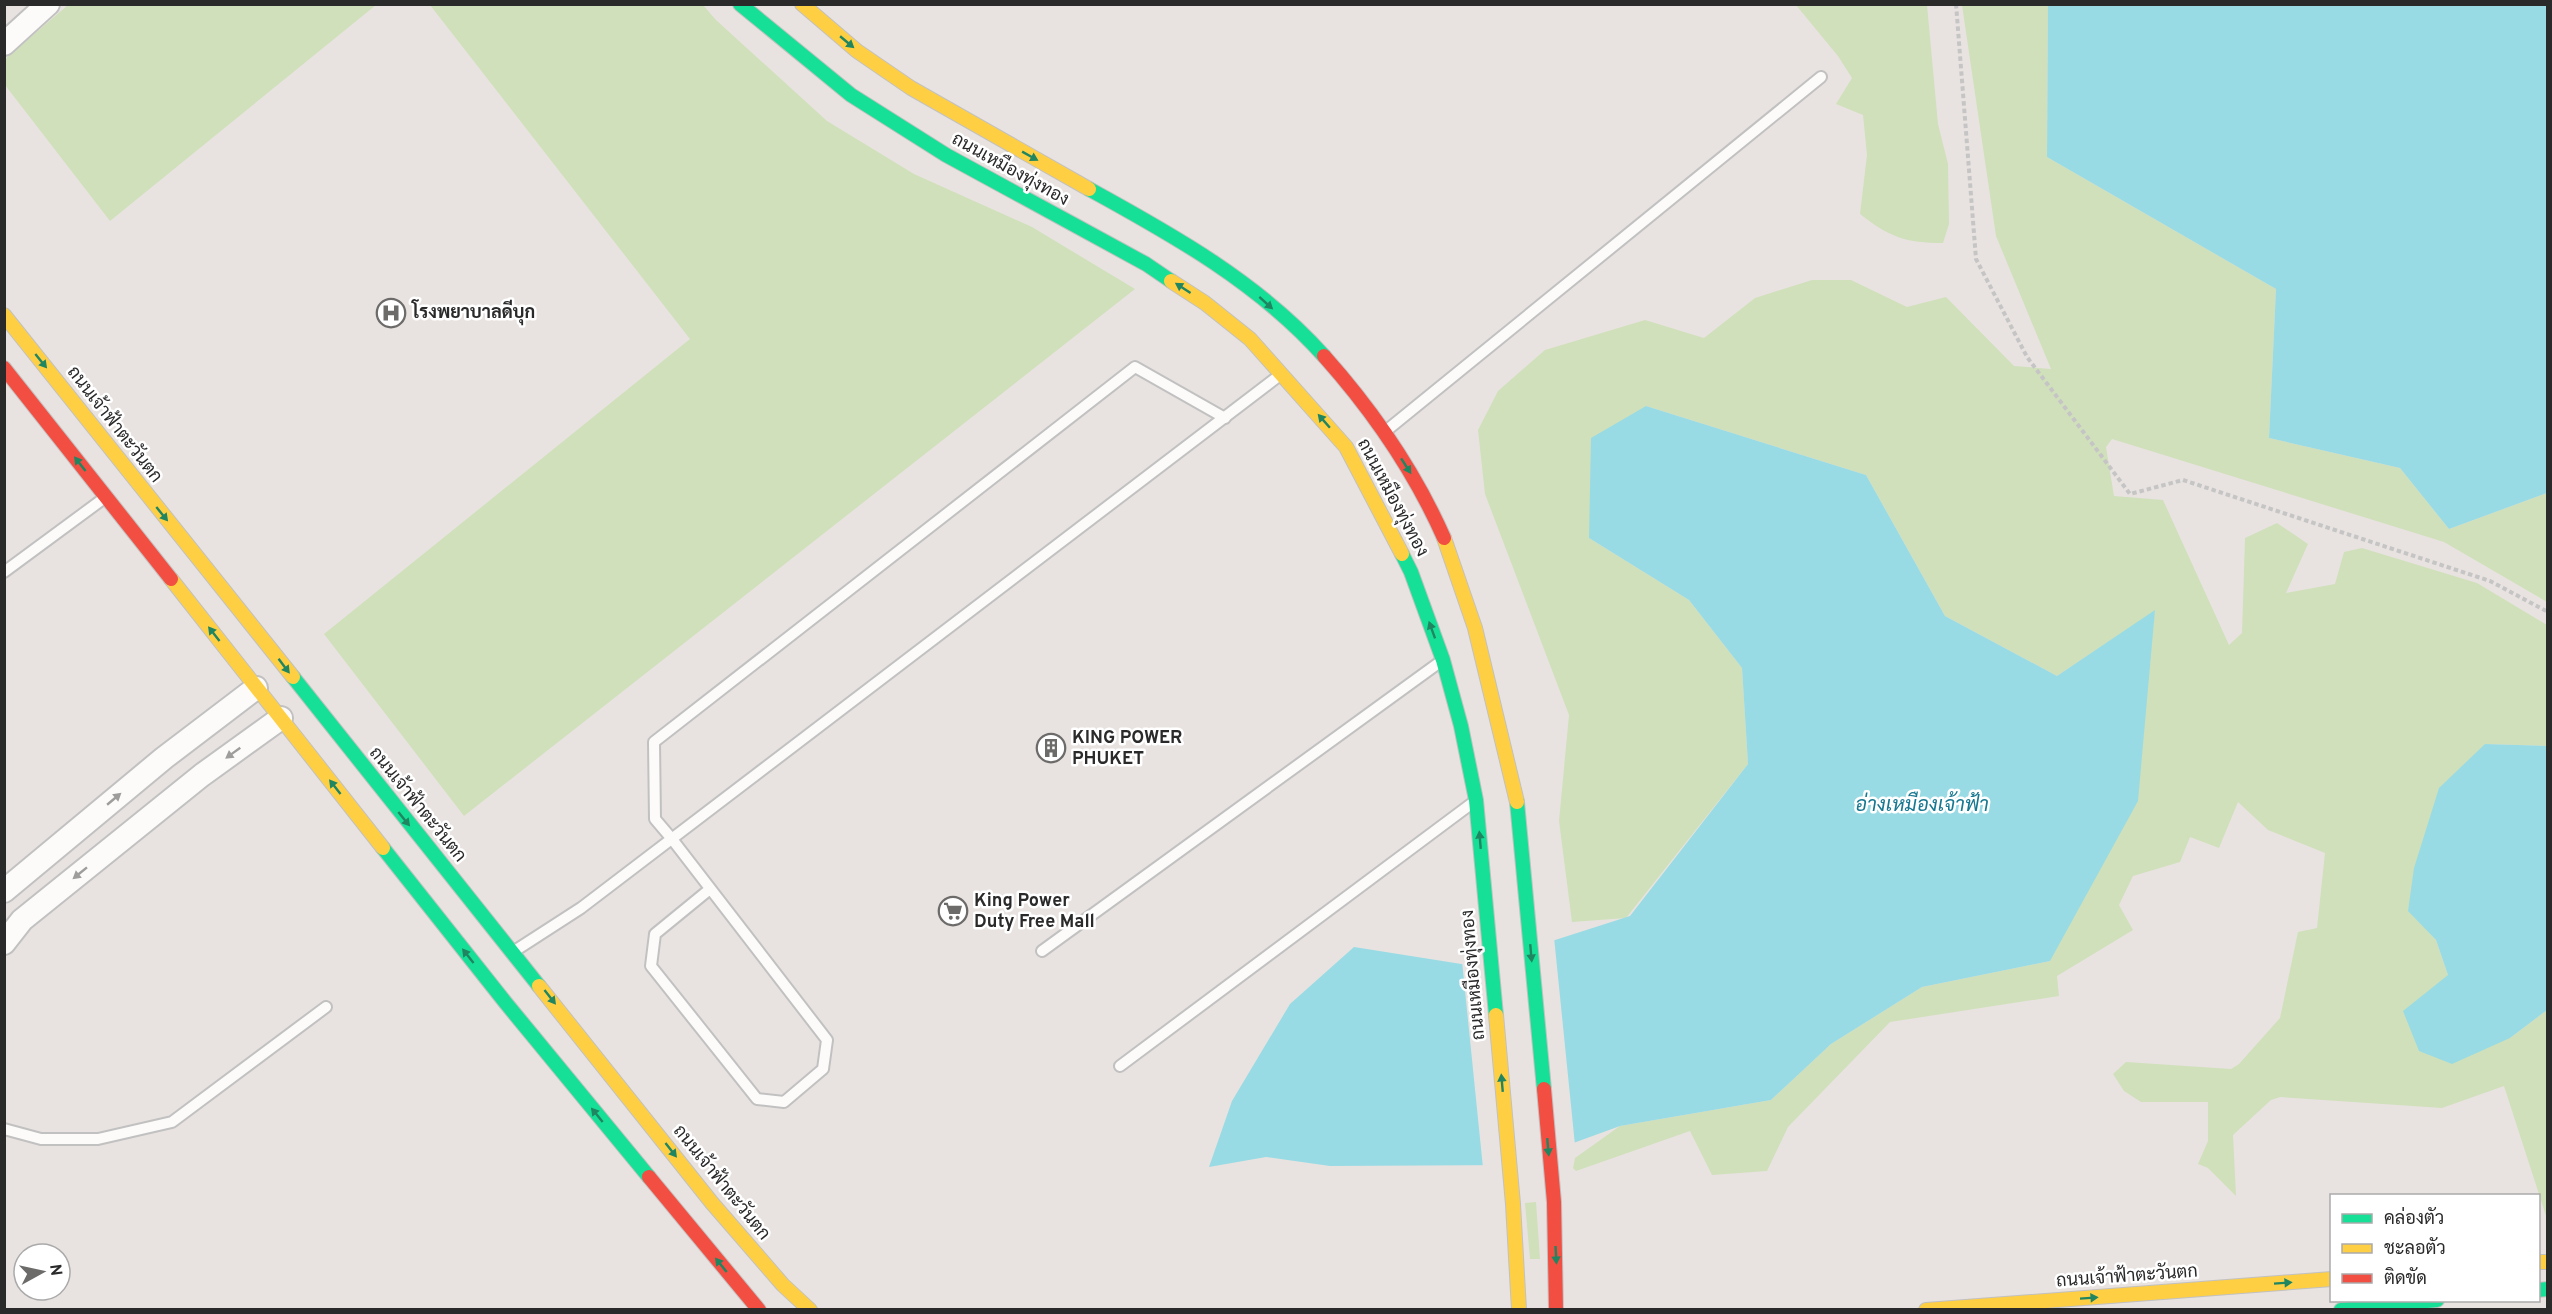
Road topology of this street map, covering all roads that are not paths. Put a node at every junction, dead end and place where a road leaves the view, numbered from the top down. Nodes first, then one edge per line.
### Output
1 (48, 4) edge
2 (740, 4) edge
3 (802, 4) edge
4 (4, 45) edge
5 (1821, 77) dead end
6 (990, 146) junction
7 (977, 172) junction
8 (4, 315) edge
9 (4, 368) edge
10 (1282, 373) junction
11 (1225, 418) junction
12 (1384, 432) junction
13 (106, 497) junction
14 (4, 572) edge
15 (1443, 660) junction
16 (256, 688) junction
17 (281, 718) junction
18 (1476, 800) junction
19 (672, 839) junction
20 (710, 889) junction
21 (4, 891) edge
22 (4, 943) edge
23 (1042, 951) dead end
24 (512, 952) junction
25 (326, 1008) dead end
26 (1120, 1066) dead end
27 (4, 1129) edge
28 (2330, 1279) edge
29 (2418, 1302) edge
30 (759, 1310) edge
31 (810, 1310) edge
32 (1519, 1310) edge
33 (1556, 1310) edge
34 (1926, 1310) edge
35 (2341, 1310) edge

1 - 4 street
2 - 7 street, ถนนเหมืองทุ่งทอง
3 -> 6 street, ถนนเหมืองทุ่งทอง
5 - 12 lane
6 - 7 street
6 -> 12 street, ถนนเหมืองทุ่งทอง
10 -> 7 street, ถนนเหมืองทุ่งทอง
8 -> 24 street, ถนนเจ้าฟ้าตะวันตก
13 -> 9 street
10 - 11 lane
15 -> 10 street, ถนนเหมืองทุ่งทอง
11 - 19 lane
11 - 19 lane
12 -> 33 street, ถนนเหมืองทุ่งทอง
13 - 14 lane
16 -> 13 street
15 - 18 street, ถนนเหมืองทุ่งทอง
15 - 23 lane
16 - 17 street
21 -> 16 street
17 -> 22 street
30 -> 17 street
18 - 26 lane
32 -> 18 street, ถนนเหมืองทุ่งทอง
19 - 20 lane
19 - 24 lane
20 - 20 lane
24 -> 31 street, ถนนเจ้าฟ้าตะวันตก
25 - 27 lane
34 -> 28 street, ถนนเจ้าฟ้าตะวันตก
29 - 35 street

